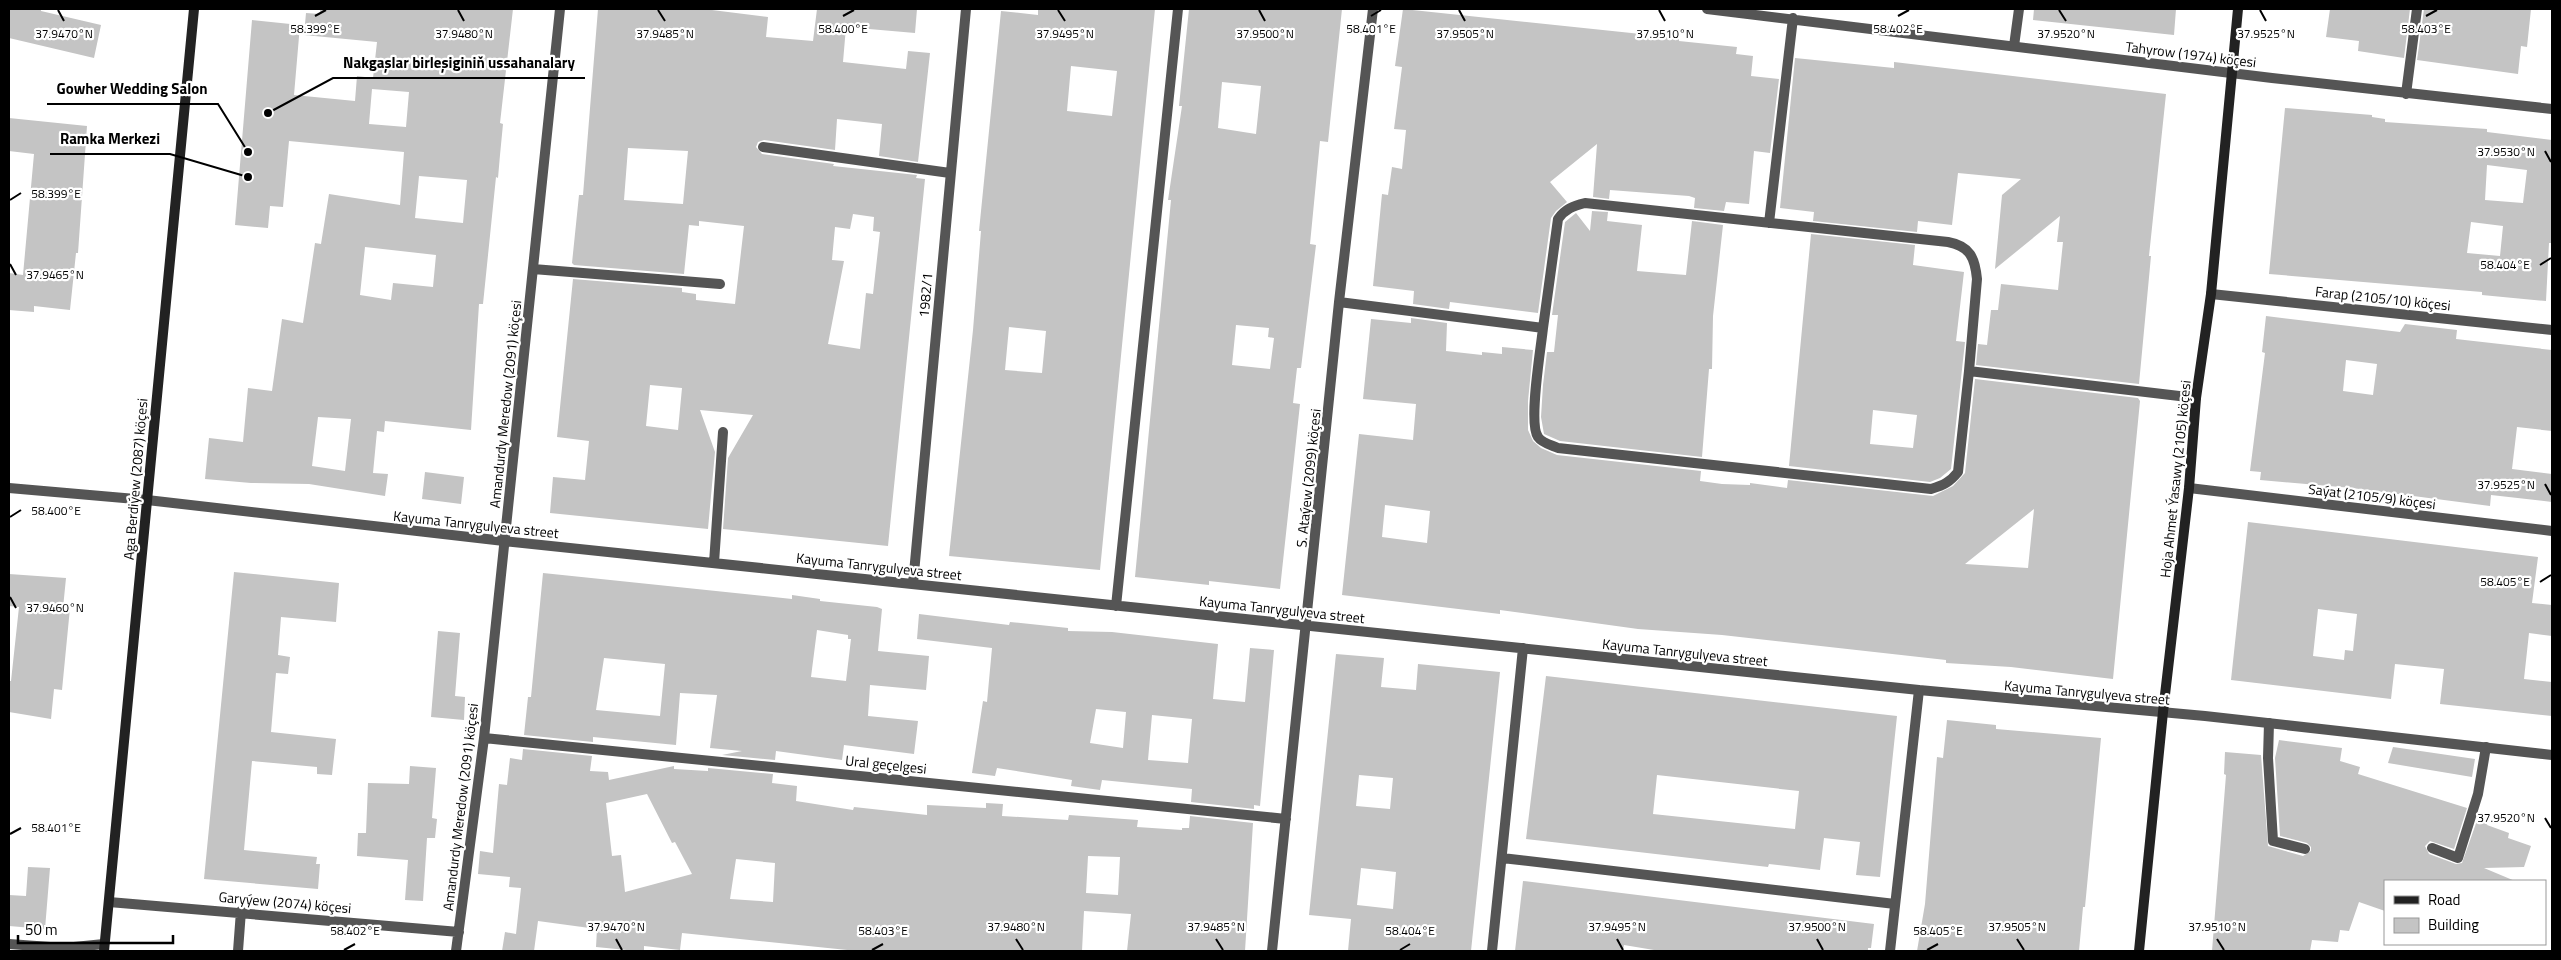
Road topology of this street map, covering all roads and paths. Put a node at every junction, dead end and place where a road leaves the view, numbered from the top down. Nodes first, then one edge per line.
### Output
1 (194, 9) edge
2 (560, 9) edge
3 (966, 9) edge
4 (1178, 9) edge
5 (1373, 9) edge
6 (1707, 9) edge
7 (2019, 9) edge
8 (2238, 9) edge
9 (2417, 9) edge
10 (1793, 18) junction
11 (2014, 46) junction
12 (2230, 73) junction
13 (2406, 94) junction
14 (2552, 109) edge
15 (763, 147) dead end
16 (950, 172) junction
17 (1769, 223) junction
18 (533, 269) junction
19 (720, 284) dead end
20 (2211, 294) junction
21 (1339, 302) junction
22 (1543, 328) junction
23 (2552, 330) edge
24 (1970, 371) junction
25 (2196, 398) junction
26 (723, 432) dead end
27 (9, 488) edge
28 (2189, 488) junction
29 (147, 500) junction
30 (2552, 531) edge
31 (504, 541) junction
32 (714, 563) junction
33 (913, 584) junction
34 (1116, 606) junction
35 (1306, 625) junction
36 (1523, 648) junction
37 (1919, 690) junction
38 (2163, 712) junction
39 (2269, 724) junction
40 (484, 738) junction
41 (2486, 747) junction
42 (2552, 755) edge
43 (1286, 818) junction
44 (2432, 848) dead end
45 (2306, 849) dead end
46 (1502, 858) junction
47 (109, 902) junction
48 (1894, 904) junction
49 (241, 912) junction
50 (458, 932) junction
51 (9, 944) edge
52 (104, 948) edge
53 (238, 951) edge
54 (456, 951) edge
55 (1272, 951) edge
56 (1492, 951) edge
57 (1890, 951) edge
58 (2139, 951) edge

1 - 29 street, Aga Berdiýew (2087) köçesi
2 - 18 street, Amandurdy Meredow (2091) köçesi
3 - 16 street, 1982/1
4 - 34 street
5 - 21 street, S. Ataýew (2099) köçesi
6 - 10 street, Tahyrow (1974) köçesi
7 - 11 street
8 - 12 street, Hoja Ahmet Ýasawy (2105) köçesi
9 - 13 street
10 - 11 street, Tahyrow (1974) köçesi
10 - 17 street
11 - 12 street, Tahyrow (1974) köçesi
12 - 13 street, Tahyrow (1974) köçesi
12 - 20 street, Hoja Ahmet Ýasawy (2105) köçesi
13 - 14 street, Tahyrow (1974) köçesi
15 - 16 street
16 - 33 street, 1982/1
17 - 22 street
17 - 24 street
18 - 19 street
18 - 31 street, Amandurdy Meredow (2091) köçesi
20 - 23 street, Farap (2105/10) köçesi
20 - 25 street, Hoja Ahmet Ýasawy (2105) köçesi
21 - 22 street
21 - 35 street, S. Ataýew (2099) köçesi
22 - 24 street
24 - 25 street
25 - 28 street, Hoja Ahmet Ýasawy (2105) köçesi
26 - 32 street
27 - 29 street, Kayuma Tanrygulyeva street
28 - 30 street, Saýat (2105/9) köçesi
28 - 38 street, Hoja Ahmet Ýasawy (2105) köçesi
29 - 31 street, Kayuma Tanrygulyeva street
29 - 47 street, Aga Berdiýew (2087) köçesi
31 - 32 street, Kayuma Tanrygulyeva street
31 - 40 street, Amandurdy Meredow (2091) köçesi
32 - 33 street, Kayuma Tanrygulyeva street
33 - 34 street, Kayuma Tanrygulyeva street
34 - 35 street, Kayuma Tanrygulyeva street
35 - 36 street, Kayuma Tanrygulyeva street
35 - 43 street, S. Ataýew (2099) köçesi
36 - 37 street, Kayuma Tanrygulyeva street
36 - 46 street
37 - 38 street, Kayuma Tanrygulyeva street
37 - 48 street
38 - 39 street, Kayuma Tanrygulyeva street
38 - 58 street, Hoja Ahmet Ýasawy (2105) köçesi
39 - 41 street, Kayuma Tanrygulyeva street
39 - 45 street
40 - 43 street, Ural geçelgesi
40 - 50 street, Amandurdy Meredow (2091) köçesi
41 - 42 street, Kayuma Tanrygulyeva street
41 - 44 street
43 - 55 street, S. Ataýew (2099) köçesi
46 - 48 street
46 - 56 street
47 - 49 street, Garyýew (2074) köçesi
47 - 52 street, Aga Berdiýew (2087) köçesi
48 - 57 street
49 - 50 street, Garyýew (2074) köçesi
49 - 53 street
50 - 54 street, Amandurdy Meredow (2091) köçesi
51 - 52 street

